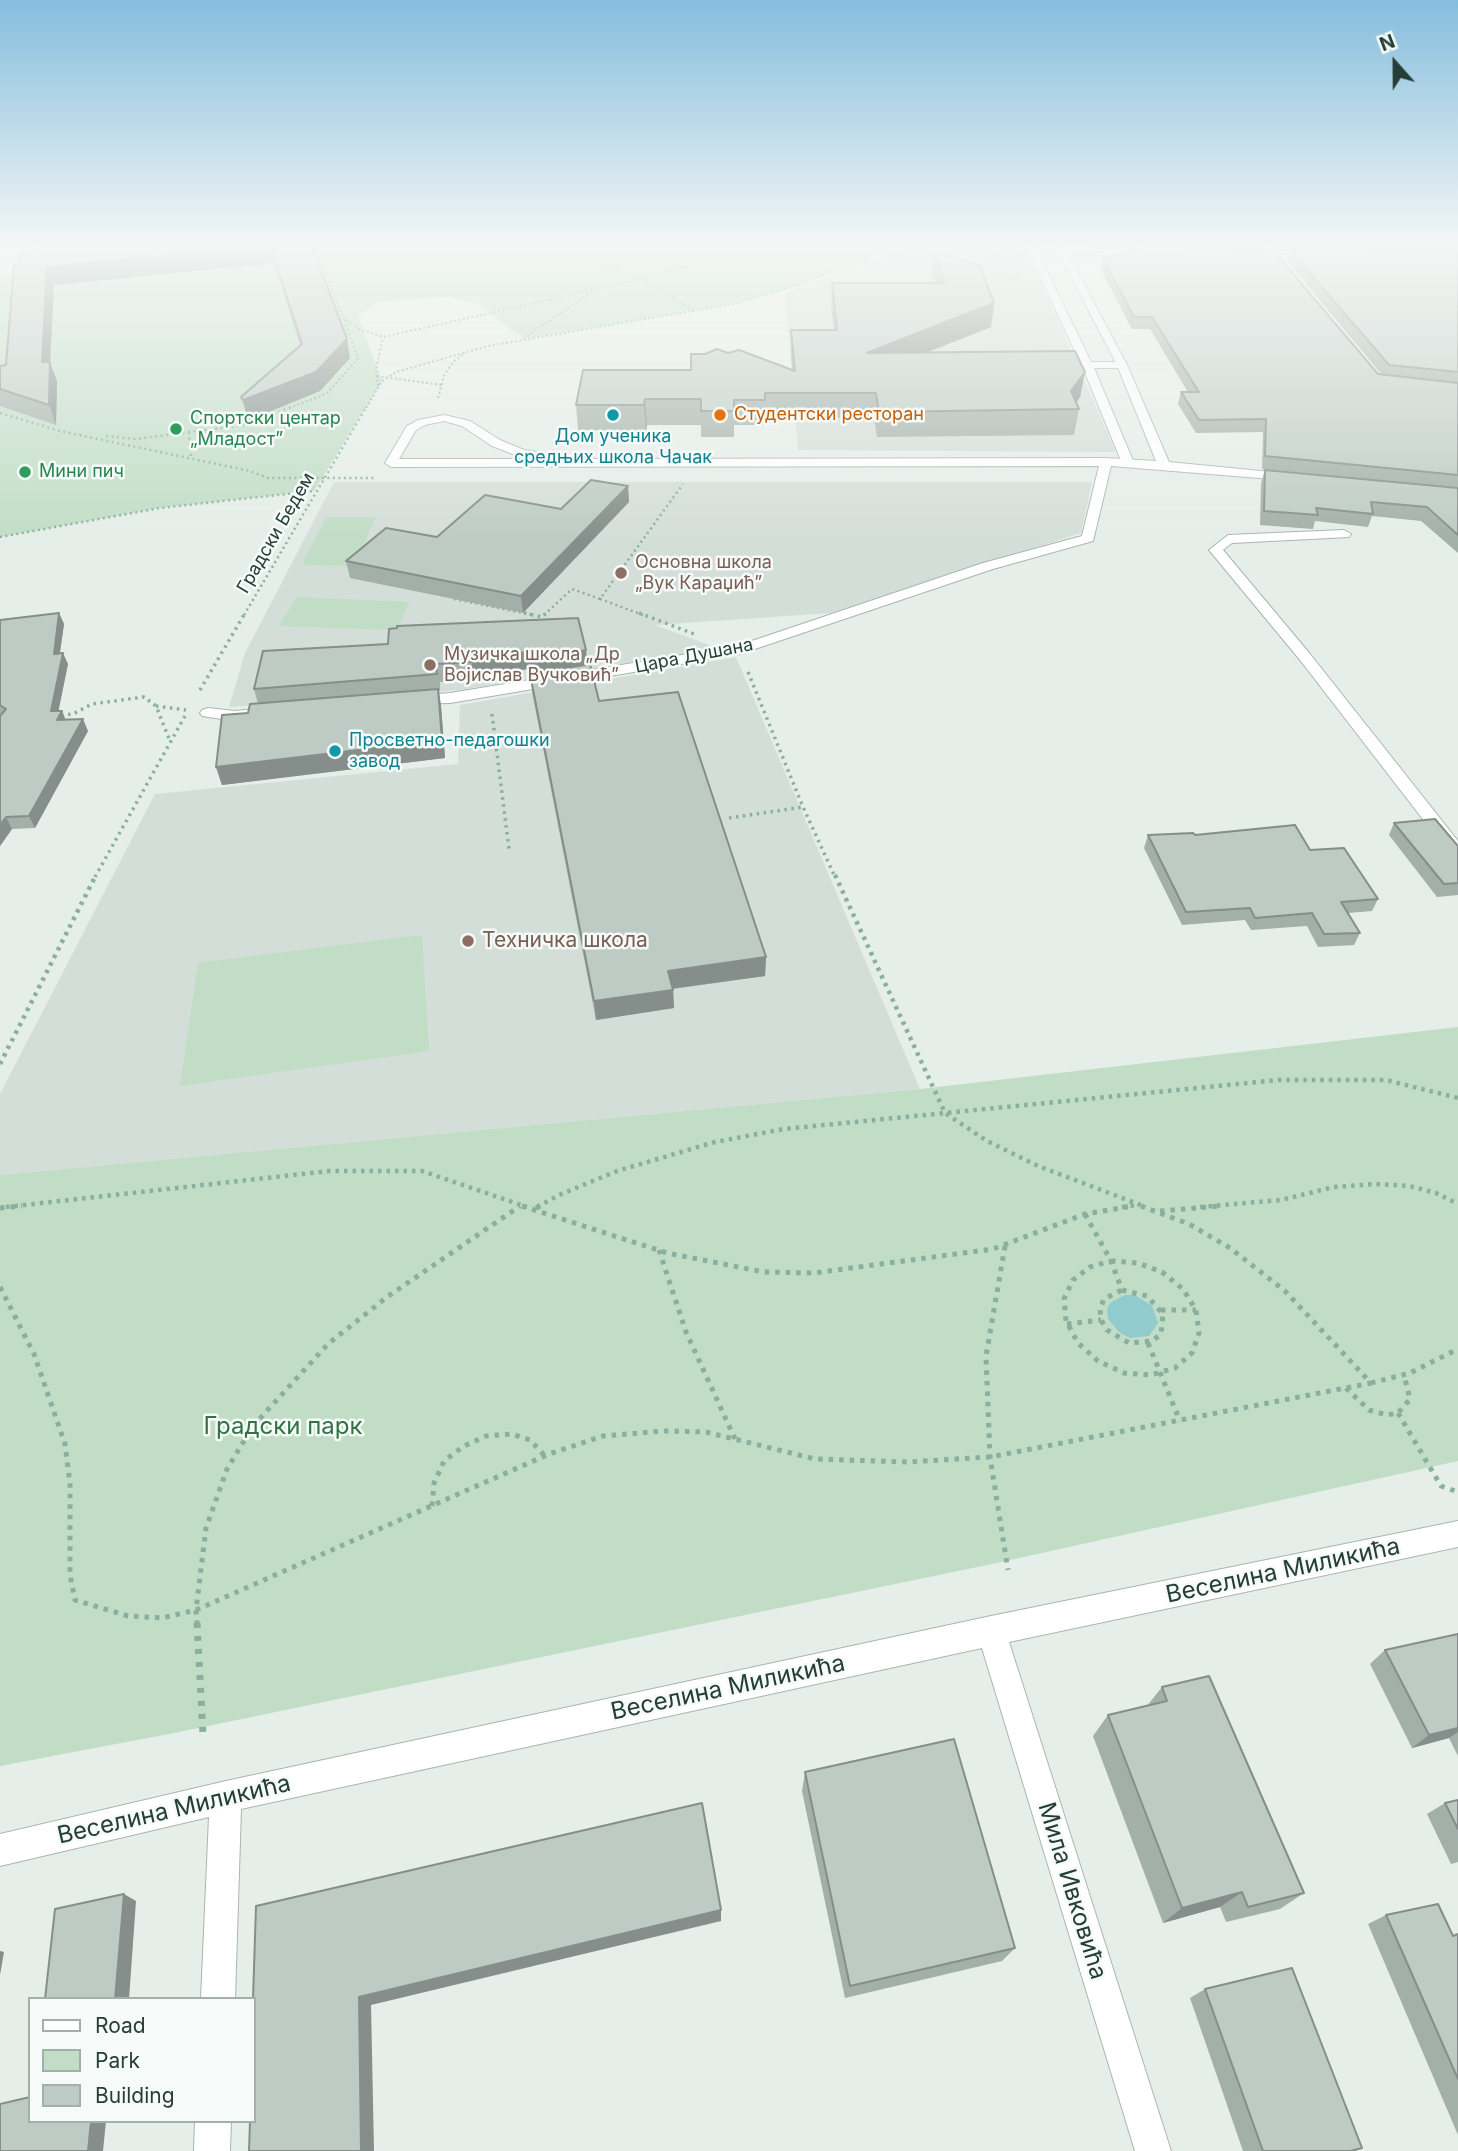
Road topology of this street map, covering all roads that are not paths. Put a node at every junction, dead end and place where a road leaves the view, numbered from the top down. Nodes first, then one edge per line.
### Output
1 (1077, 343) edge
2 (1111, 343) edge
3 (1060, 365) edge
4 (1087, 365) junction
5 (1122, 365) junction
6 (577, 461) junction
7 (1106, 462) junction
8 (1128, 463) junction
9 (1164, 465) junction
10 (1305, 480) edge
11 (1344, 534) edge
12 (396, 703) edge
13 (275, 712) edge
14 (208, 713) dead end
15 (1458, 853) edge
16 (1458, 1534) edge
17 (991, 1631) junction
18 (226, 1797) junction
19 (0, 1850) edge
20 (218, 1997) edge
21 (213, 2123) edge
22 (212, 2151) edge
23 (1153, 2151) edge

1 - 4 street
2 - 5 street
3 - 4 street
4 - 5 street
4 - 8 street
5 - 9 street
6 - 6 street
6 - 7 street
7 - 8 street
7 - 12 street, Цара Душана
8 - 9 street
9 - 10 street
11 - 15 street
13 - 14 street
16 - 17 street, Веселина Миликића
17 - 18 street, Веселина Миликића
17 - 23 street, Мила Ивковића
18 - 19 street, Веселина Миликића
18 - 20 street
21 - 22 street

